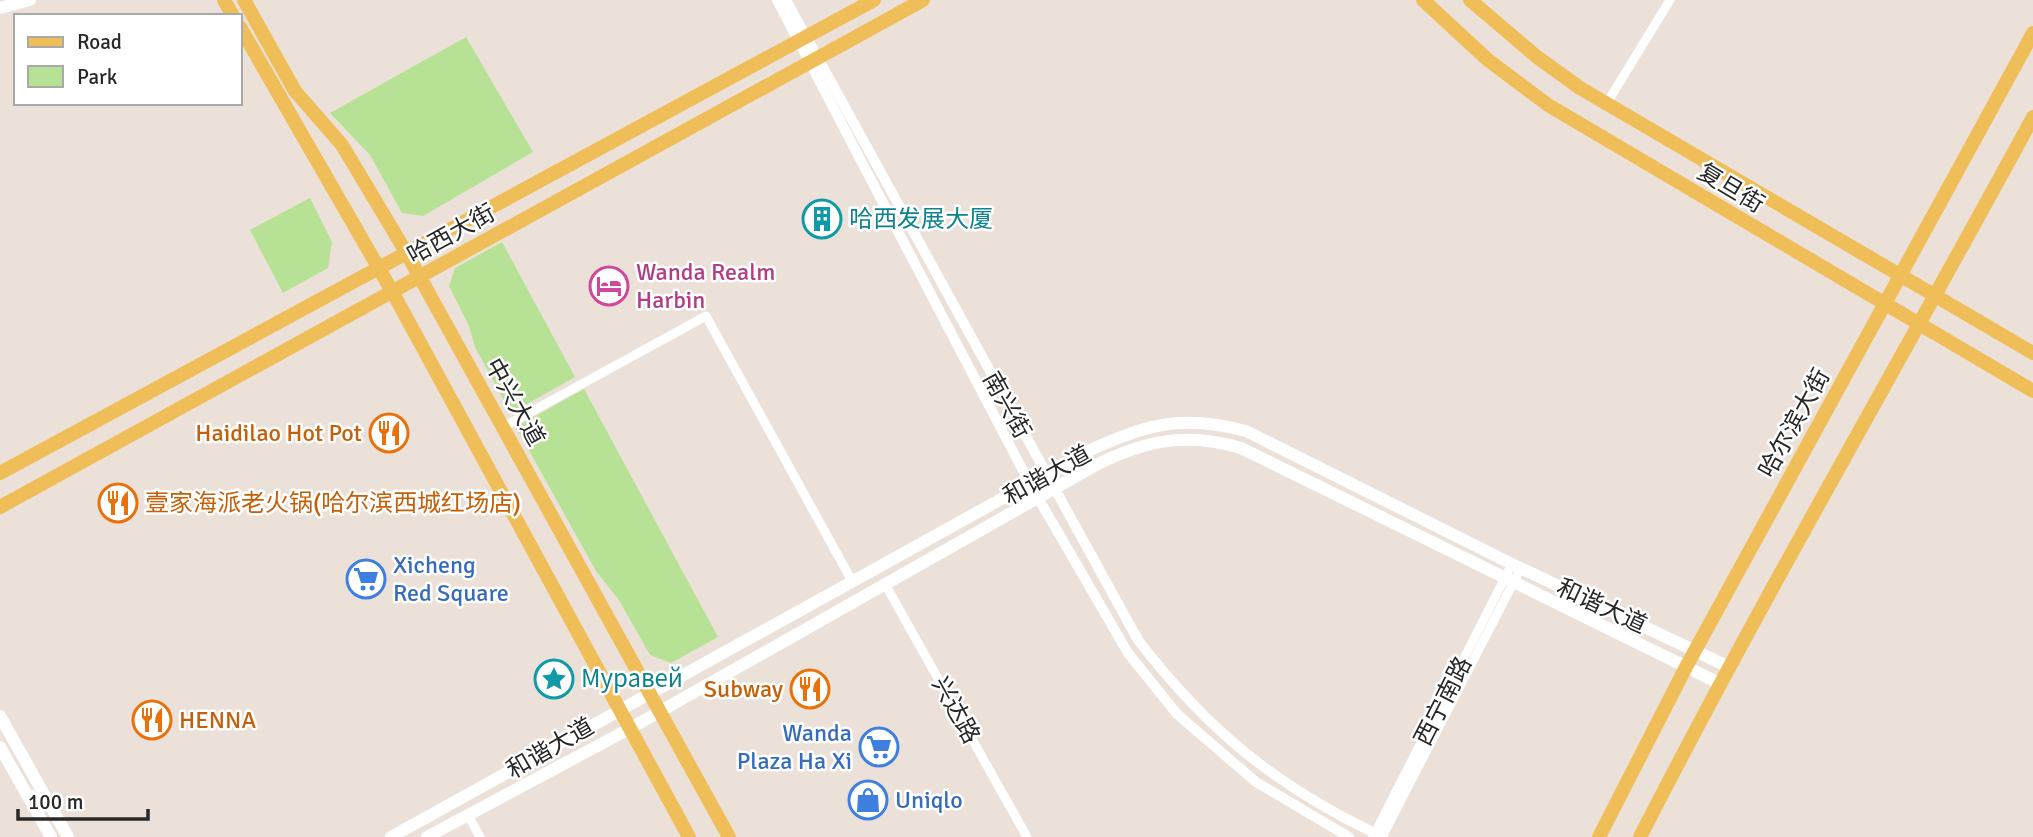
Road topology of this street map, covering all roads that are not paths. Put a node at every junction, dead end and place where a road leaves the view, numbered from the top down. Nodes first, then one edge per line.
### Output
1 (30, 0) edge
2 (244, 0) edge
3 (777, 0) edge
4 (786, 0) edge
5 (874, 0) edge
6 (923, 0) edge
7 (1423, 0) edge
8 (1470, 0) edge
9 (1670, 0) edge
10 (0, 8) edge
11 (242, 31) edge
12 (2033, 33) edge
13 (802, 40) junction
14 (813, 60) junction
15 (1607, 103) junction
16 (2033, 117) edge
17 (406, 252) junction
18 (377, 267) junction
19 (420, 277) junction
20 (1901, 277) junction
21 (393, 293) junction
22 (1936, 296) junction
23 (1885, 305) junction
24 (1920, 326) junction
25 (2033, 353) edge
26 (2033, 391) edge
27 (503, 426) junction
28 (0, 472) edge
29 (1045, 475) junction
30 (1030, 484) junction
31 (1054, 489) junction
32 (1038, 498) junction
33 (0, 507) edge
34 (1517, 566) junction
35 (1509, 580) junction
36 (852, 581) junction
37 (885, 584) junction
38 (1696, 651) junction
39 (1686, 667) junction
40 (1729, 667) junction
41 (1719, 683) junction
42 (648, 692) junction
43 (618, 709) junction
44 (660, 711) junction
45 (0, 716) edge
46 (629, 729) junction
47 (0, 747) edge
48 (468, 815) junction
49 (1379, 836) edge
50 (51, 837) edge
51 (68, 837) edge
52 (391, 837) edge
53 (427, 837) edge
54 (480, 837) edge
55 (690, 837) edge
56 (729, 837) edge
57 (1027, 837) edge
58 (1349, 837) edge
59 (1600, 837) edge
60 (1640, 837) edge

1 - 10 main road
2 - 17 main road, 中兴大道
3 - 13 street, 南兴街
4 - 13 street, 南兴街
5 - 13 main road, 哈西大街
6 - 14 main road, 哈西大街
7 - 23 main road, 复旦街
8 - 15 main road, 复旦街
9 - 15 street
11 - 18 main road
12 - 20 main road, 哈尔滨大街
13 - 14 street, 南兴街
13 - 17 main road, 哈西大街
14 - 19 main road, 哈西大街
14 - 29 street, 南兴街
14 - 30 street, 南兴街
15 - 20 main road, 复旦街
16 - 22 main road
17 - 18 main road, 哈西大街
17 - 19 main road, 中兴大道
18 - 21 main road
18 - 28 main road, 哈西大街
19 - 21 main road, 哈西大街
19 - 27 main road, 中兴大道
20 - 22 main road, 复旦街
20 - 23 main road, 哈尔滨大街
21 - 33 main road, 哈西大街
21 - 43 main road
22 - 24 main road
22 - 25 main road, 复旦街
23 - 24 main road, 复旦街
23 - 38 main road, 哈尔滨大街
24 - 26 main road, 复旦街
24 - 40 main road
27 - 36 street
27 - 42 main road, 中兴大道
29 - 30 main road, 和谐大道
29 - 31 street, 南兴街
29 - 34 main road, 和谐大道
30 - 32 street, 南兴街
30 - 36 main road, 和谐大道
31 - 32 main road, 和谐大道
31 - 35 main road, 和谐大道
31 - 49 street, 南兴街
32 - 37 main road, 和谐大道
32 - 58 street, 南兴街
34 - 35 street, 西宁南路
34 - 38 main road, 和谐大道
35 - 39 main road, 和谐大道
35 - 49 street, 西宁南路
36 - 42 main road, 和谐大道
37 - 44 main road, 和谐大道
37 - 57 street, 兴达路
38 - 39 main road, 哈尔滨大街
38 - 40 main road, 和谐大道
39 - 41 main road, 和谐大道
39 - 59 main road, 哈尔滨大街
40 - 41 main road
41 - 60 main road
42 - 43 main road, 和谐大道
42 - 44 main road, 中兴大道
43 - 46 main road
43 - 52 main road, 和谐大道
44 - 46 main road, 和谐大道
44 - 56 main road, 中兴大道
45 - 51 main road
46 - 48 main road, 和谐大道
46 - 55 main road
47 - 50 main road
48 - 53 main road, 和谐大道
48 - 54 street

